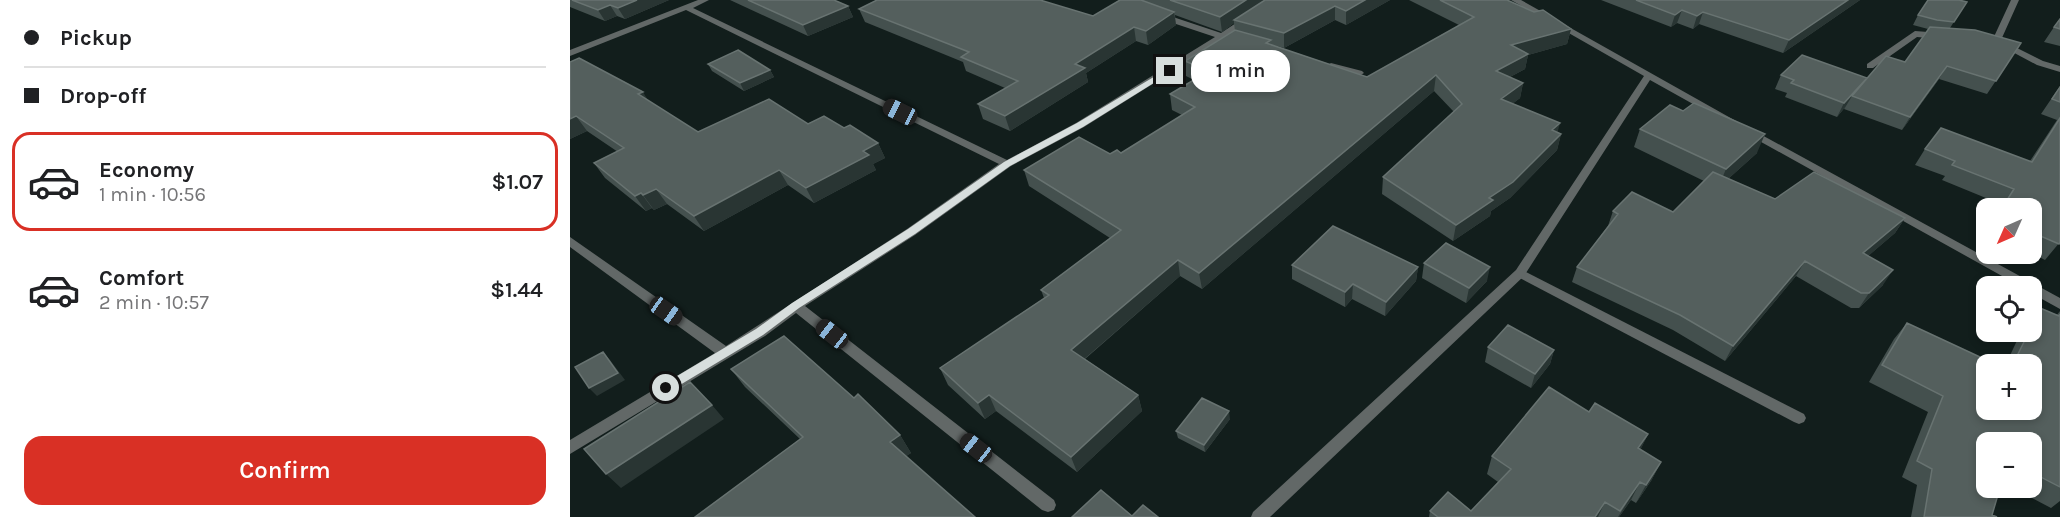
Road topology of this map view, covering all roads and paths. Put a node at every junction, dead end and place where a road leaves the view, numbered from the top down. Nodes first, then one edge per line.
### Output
1 (705, 0) edge
2 (1515, 0) edge
3 (2015, 0) edge
4 (687, 8) junction
5 (1147, 11) edge
6 (1261, 11) edge
7 (1950, 37) edge
8 (1229, 38) junction
9 (1984, 40) edge
10 (1996, 41) junction
11 (570, 53) edge
12 (1325, 64) edge
13 (1870, 66) dead end
14 (2060, 69) edge
15 (1359, 73) edge
16 (1648, 76) junction
17 (1007, 164) junction
18 (570, 241) edge
19 (1520, 273) junction
20 (2010, 276) edge
21 (2042, 294) edge
22 (2060, 304) edge
23 (796, 306) junction
24 (724, 352) junction
25 (1798, 418) dead end
26 (570, 448) edge
27 (1048, 505) dead end
28 (1259, 517) edge

1 - 4 street
2 - 16 street
3 - 10 street
4 - 11 street
4 - 17 street
5 - 8 street
6 - 8 street
7 - 13 street
8 - 17 street
9 - 10 street
10 - 14 street
12 - 15 street
16 - 19 street
16 - 20 street
17 - 23 street
18 - 24 street
19 - 25 street
19 - 28 street
21 - 22 street
23 - 24 street
23 - 27 street
24 - 26 street

